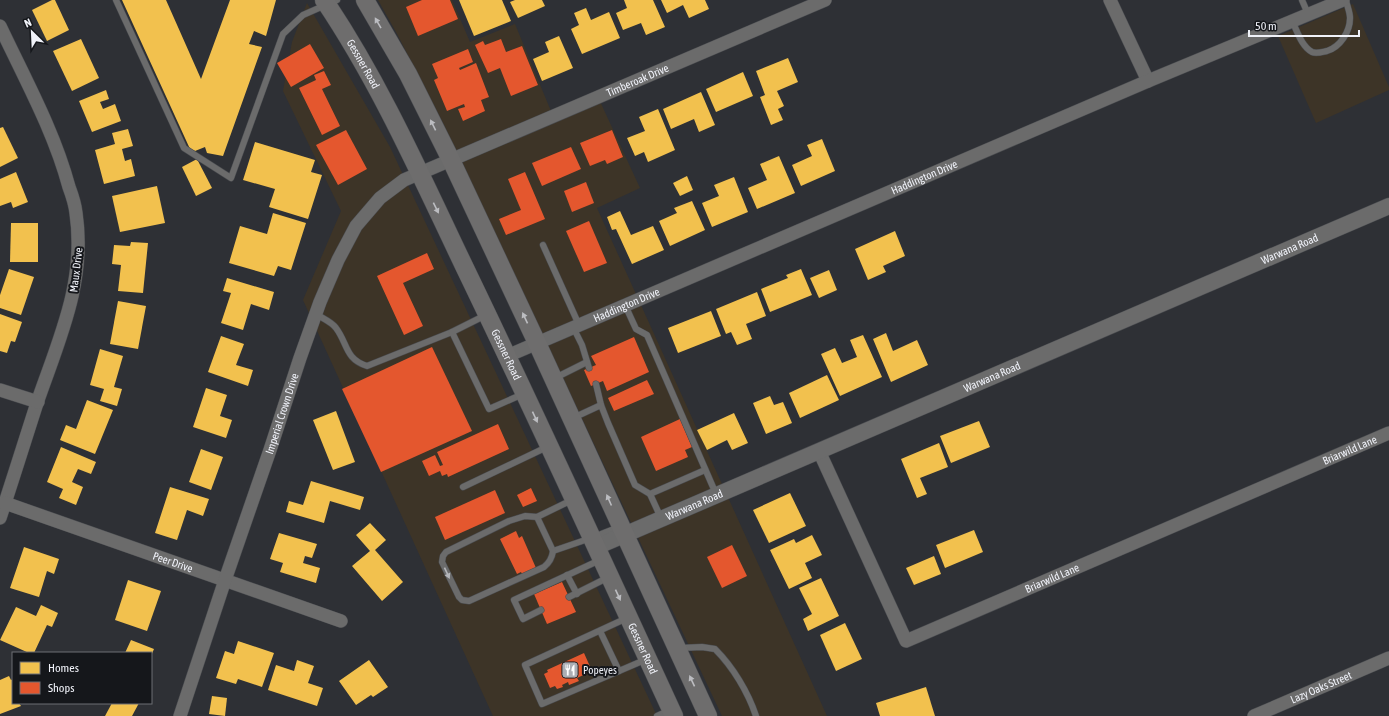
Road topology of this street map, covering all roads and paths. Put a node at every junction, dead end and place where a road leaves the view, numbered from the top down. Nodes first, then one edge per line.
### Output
1 (116, 0) edge
2 (365, 0) edge
3 (825, 0) edge
4 (1110, 0) edge
5 (1302, 0) edge
6 (1345, 0) edge
7 (330, 1) edge
8 (1308, 14) junction
9 (1292, 21) junction
10 (0, 26) edge
11 (1148, 81) junction
12 (451, 160) junction
13 (420, 173) junction
14 (1389, 206) edge
15 (543, 245) dead end
16 (625, 305) junction
17 (316, 314) junction
18 (488, 314) junction
19 (576, 326) junction
20 (452, 332) junction
21 (537, 343) junction
22 (507, 356) junction
23 (554, 378) junction
24 (596, 384) dead end
25 (0, 390) edge
26 (524, 393) junction
27 (38, 402) junction
28 (601, 405) junction
29 (572, 418) junction
30 (1389, 433) edge
31 (549, 446) junction
32 (819, 451) junction
33 (705, 470) junction
34 (463, 487) dead end
35 (650, 494) junction
36 (716, 496) junction
37 (573, 500) junction
38 (5, 503) junction
39 (537, 517) junction
40 (0, 518) edge
41 (661, 520) junction
42 (623, 531) junction
43 (596, 548) junction
44 (552, 551) junction
45 (567, 575) junction
46 (609, 577) junction
47 (225, 580) junction
48 (576, 594) junction
49 (569, 597) dead end
50 (541, 610) dead end
51 (628, 618) junction
52 (341, 621) dead end
53 (600, 631) junction
54 (677, 648) junction
55 (1389, 658) edge
56 (647, 659) junction
57 (619, 671) junction
58 (667, 714) edge
59 (180, 716) edge
60 (708, 716) edge
61 (756, 716) edge
62 (1254, 716) edge

1 - 7 lane
12 -> 2 main road
3 - 12 street, Timberoak Drive
4 - 11 street
5 - 8 lane
6 - 8 street, Haddington Drive
6 - 9 lane
7 - 13 main road, Gessner Road
8 - 9 street, Haddington Drive
9 - 11 street, Haddington Drive
10 - 27 street, Maux Drive
11 - 16 street, Haddington Drive
12 - 13 street, Imperial Crown Drive
21 -> 12 main road
13 - 17 street, Imperial Crown Drive
13 -> 18 main road, Gessner Road
14 - 32 street, Warwana Road
15 - 19 lane
16 - 19 street, Haddington Drive
16 - 33 lane
17 - 20 lane
17 - 47 street, Imperial Crown Drive
18 - 20 lane
18 - 22 main road, Gessner Road
19 - 21 street, Haddington Drive
19 - 23 lane
20 - 26 lane
21 - 22 street, Haddington Drive
21 - 23 main road
22 - 26 main road, Gessner Road
23 - 29 main road
24 - 28 lane
25 - 27 street
26 -> 31 main road, Gessner Road
27 - 38 street, Maux Drive
28 - 29 lane
28 - 35 lane
42 -> 29 main road
30 - 32 street, Briarwild Lane
31 - 34 lane
31 - 37 main road, Gessner Road
32 - 36 street, Warwana Road
33 - 35 lane
33 - 36 lane
35 - 41 lane
36 - 41 street, Warwana Road
37 - 39 lane
37 - 43 main road, Gessner Road
38 - 40 street, Maux Drive
38 - 47 street, Peer Drive
39 - 44 lane
39 -> 44 lane
41 - 42 street, Warwana Road
42 - 43 street, Warwana Road
42 - 54 main road
43 - 44 lane
43 - 45 lane
43 - 46 main road, Gessner Road
45 - 48 lane
45 - 50 lane
46 - 48 lane
46 -> 51 main road, Gessner Road
47 - 52 street, Peer Drive
47 - 59 street, Imperial Crown Drive
48 - 49 lane
51 - 53 lane
51 - 56 main road, Gessner Road
53 - 57 lane
53 - 57 lane
60 -> 54 main road
54 - 61 lane
55 - 62 street, Lazy Oaks Street
56 - 57 lane
56 - 58 main road, Gessner Road

